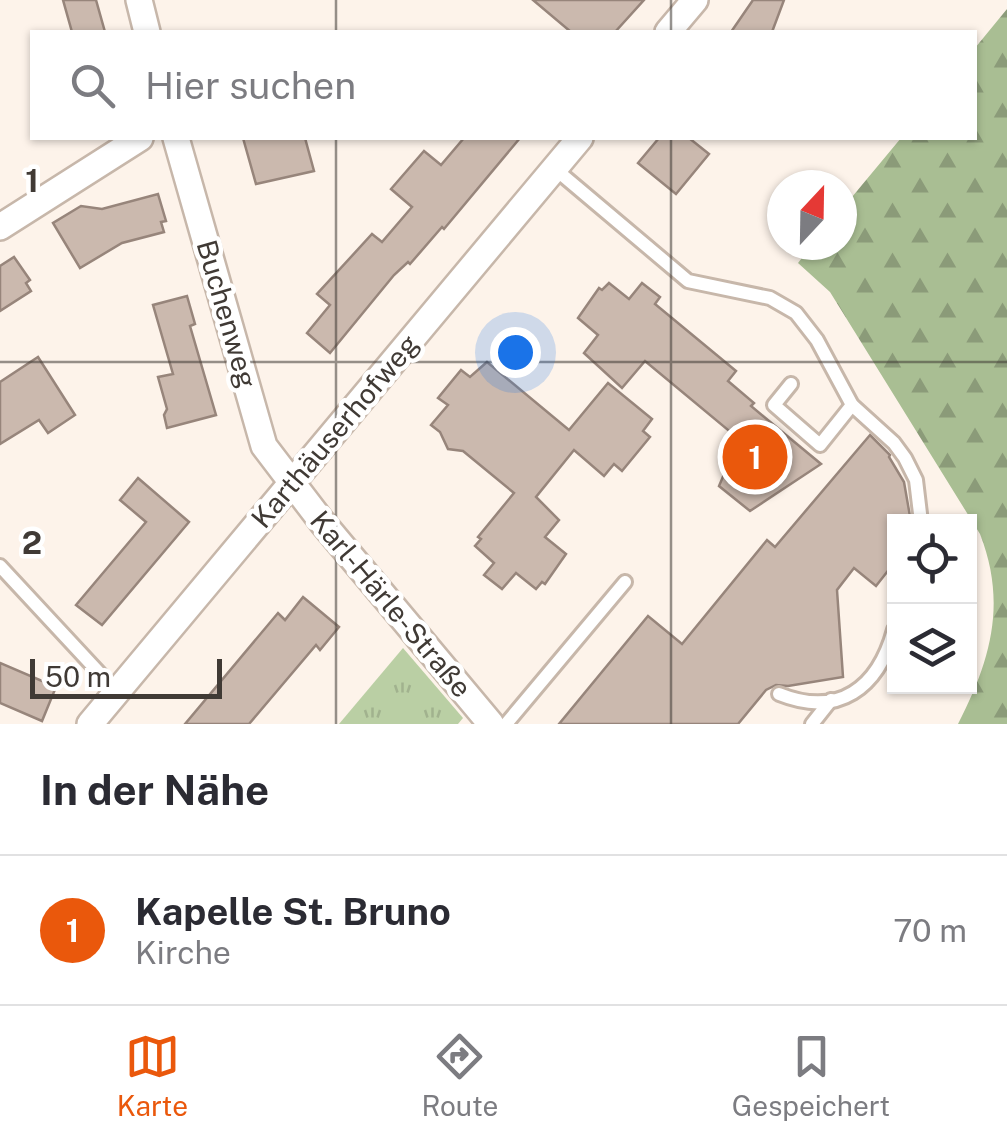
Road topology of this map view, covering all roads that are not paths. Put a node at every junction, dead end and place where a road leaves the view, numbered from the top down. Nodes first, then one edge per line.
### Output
1 (138, 0) edge
2 (695, 0) edge
3 (146, 30) edge
4 (670, 30) edge
5 (137, 140) edge
6 (177, 140) edge
7 (578, 140) edge
8 (554, 168) junction
9 (0, 227) edge
10 (791, 384) dead end
11 (852, 405) junction
12 (292, 483) junction
13 (920, 514) edge
14 (0, 566) edge
15 (624, 582) dead end
16 (887, 652) edge
17 (117, 692) junction
18 (779, 694) dead end
19 (831, 700) junction
20 (90, 724) edge
21 (490, 724) edge
22 (506, 724) edge
23 (812, 724) edge

1 - 3 street
2 - 4 street
5 - 9 street
6 - 12 street, Buchenweg
7 - 8 street, Karthäuserhofweg
8 - 11 lane
8 - 12 street, Karthäuserhofweg
10 - 11 lane
11 - 13 lane
12 - 17 street, Karthäuserhofweg
12 - 21 street, Karl-Härle-Straße
14 - 17 lane
15 - 22 lane
16 - 19 lane
17 - 20 street, Karthäuserhofweg
18 - 19 lane
19 - 23 lane

